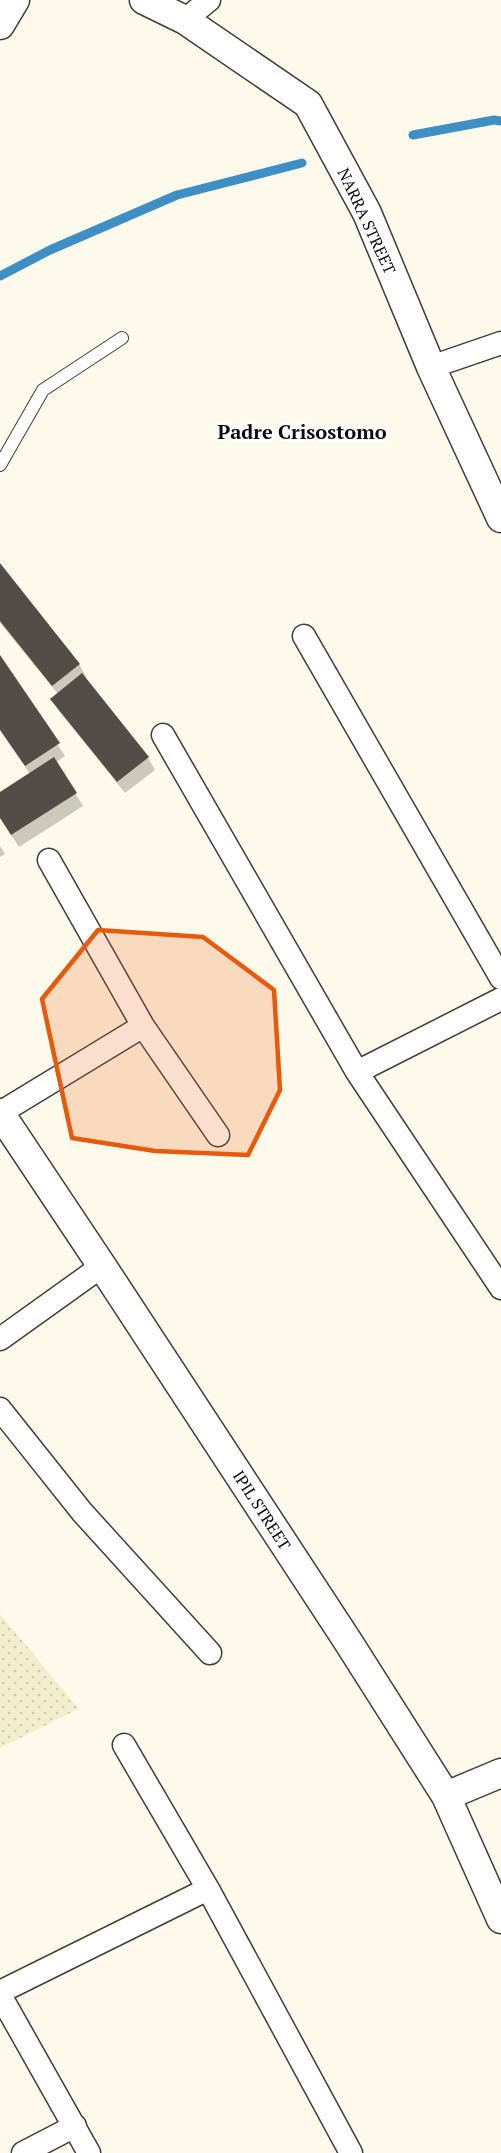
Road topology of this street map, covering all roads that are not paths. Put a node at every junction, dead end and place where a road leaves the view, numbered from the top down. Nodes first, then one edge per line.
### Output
1 (15, 0) edge
2 (144, 0) edge
3 (208, 0) edge
4 (185, 20) junction
5 (0, 25) edge
6 (122, 338) dead end
7 (501, 343) edge
8 (430, 367) junction
9 (0, 465) edge
10 (501, 518) edge
11 (304, 636) dead end
12 (163, 735) dead end
13 (49, 860) dead end
14 (501, 978) edge
15 (501, 999) edge
16 (143, 1026) junction
17 (357, 1072) junction
18 (0, 1113) edge
19 (218, 1135) dead end
20 (102, 1266) junction
21 (501, 1288) edge
22 (0, 1339) edge
23 (0, 1409) edge
24 (210, 1653) dead end
25 (124, 1745) dead end
26 (501, 1773) edge
27 (446, 1796) junction
28 (208, 1889) junction
29 (501, 1919) edge
30 (0, 1994) edge
31 (75, 2126) junction
32 (23, 2153) edge
33 (89, 2153) edge
34 (351, 2153) edge

1 - 5 street
2 - 4 street, NARRA STREET
3 - 4 street
4 - 8 street, NARRA STREET
6 - 9 lane
7 - 8 street
8 - 10 street, NARRA STREET
11 - 14 street
12 - 17 street
13 - 16 street
15 - 17 street
16 - 18 street
16 - 19 street
17 - 21 street
18 - 20 street, IPIL STREET
20 - 22 street
20 - 27 street, IPIL STREET
23 - 24 street
25 - 28 street
26 - 27 street
27 - 29 street, IPIL STREET
28 - 30 street
28 - 34 street
30 - 31 street
31 - 32 street
31 - 33 street

